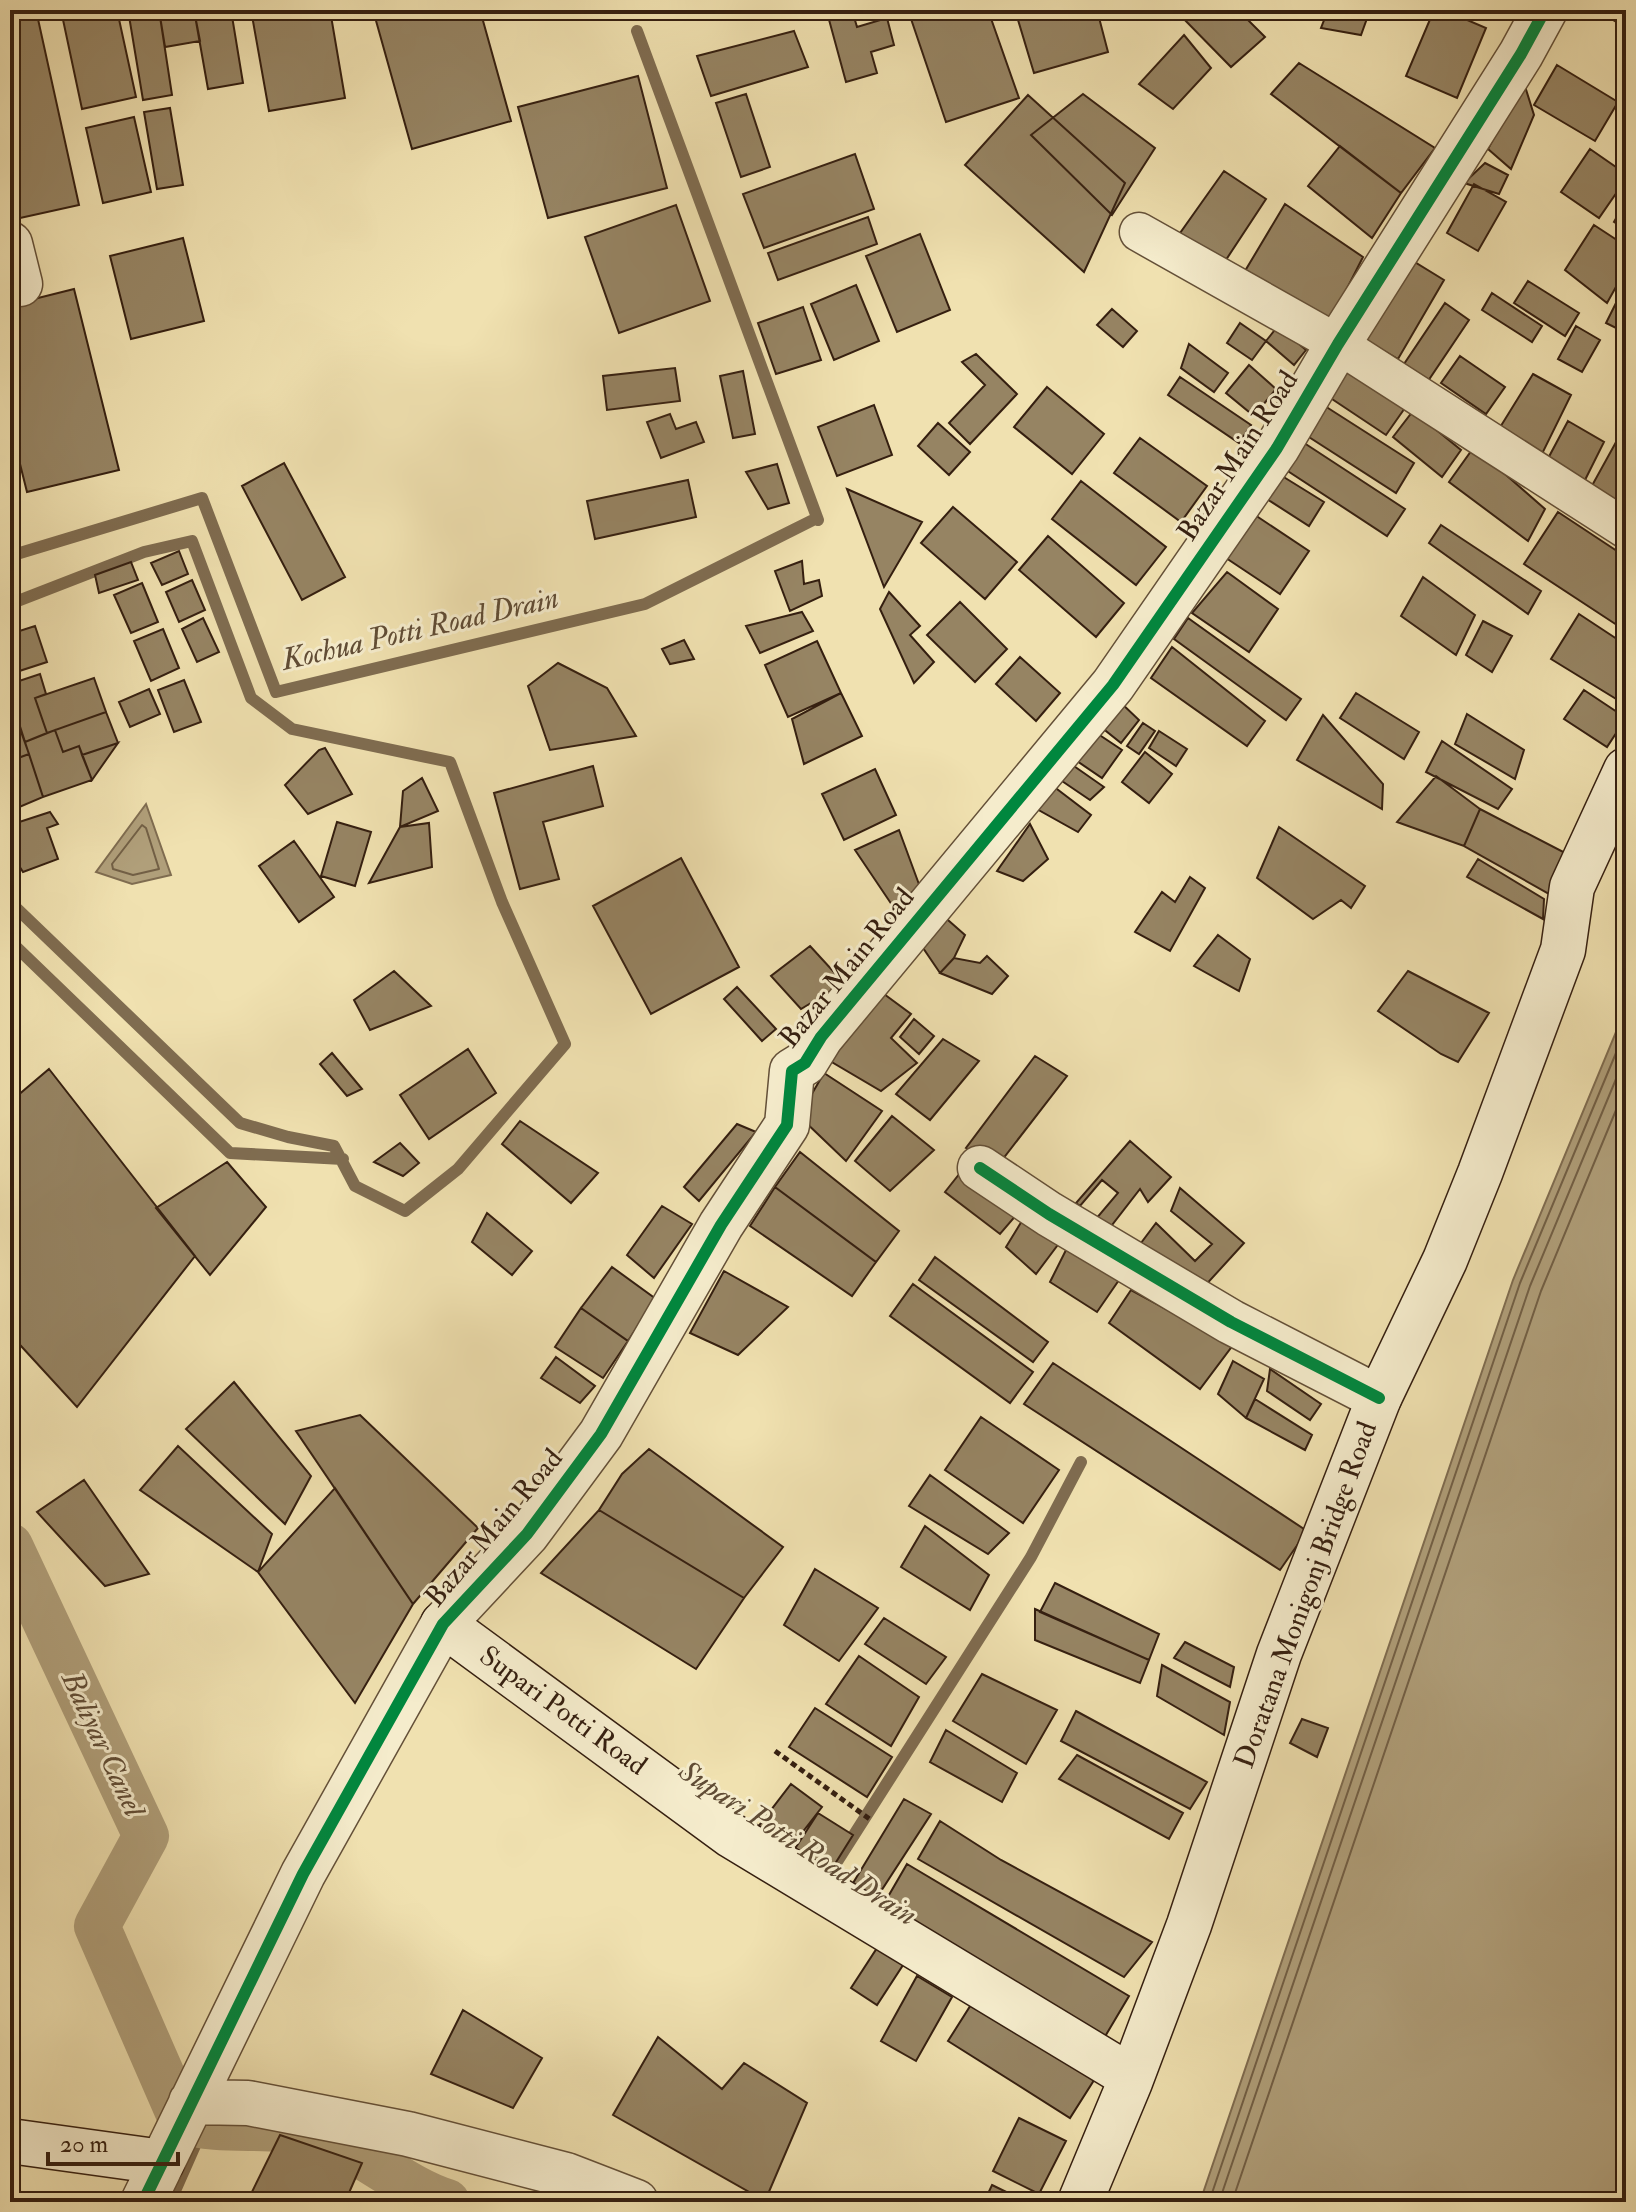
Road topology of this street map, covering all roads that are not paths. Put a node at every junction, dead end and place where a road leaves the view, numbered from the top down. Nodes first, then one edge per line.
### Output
1 (1545, 10) edge
2 (1139, 232) dead end
3 (1338, 344) junction
4 (1626, 529) edge
5 (1626, 770) edge
6 (980, 1168) dead end
7 (1379, 1398) junction
8 (443, 1624) junction
9 (1131, 2077) junction
10 (191, 2102) junction
11 (10, 2141) edge
12 (162, 2162) junction
13 (143, 2202) edge
14 (636, 2202) edge
15 (1080, 2202) edge

1 - 3 street, Bazar Main Road
2 - 3 street
3 - 4 street
3 - 8 street, Bazar Main Road
5 - 7 street, Doratana Monigonj Bridge Road
6 - 7 street
7 - 9 street, Doratana Monigonj Bridge Road
8 - 9 street, Supari Potti Road
8 - 10 street, Bazar Main Road
9 - 15 street, Doratana Monigonj Bridge Road
10 - 12 street, Bazar Main Road
10 - 14 street
11 - 12 street
12 - 13 street, Bazar Main Road

